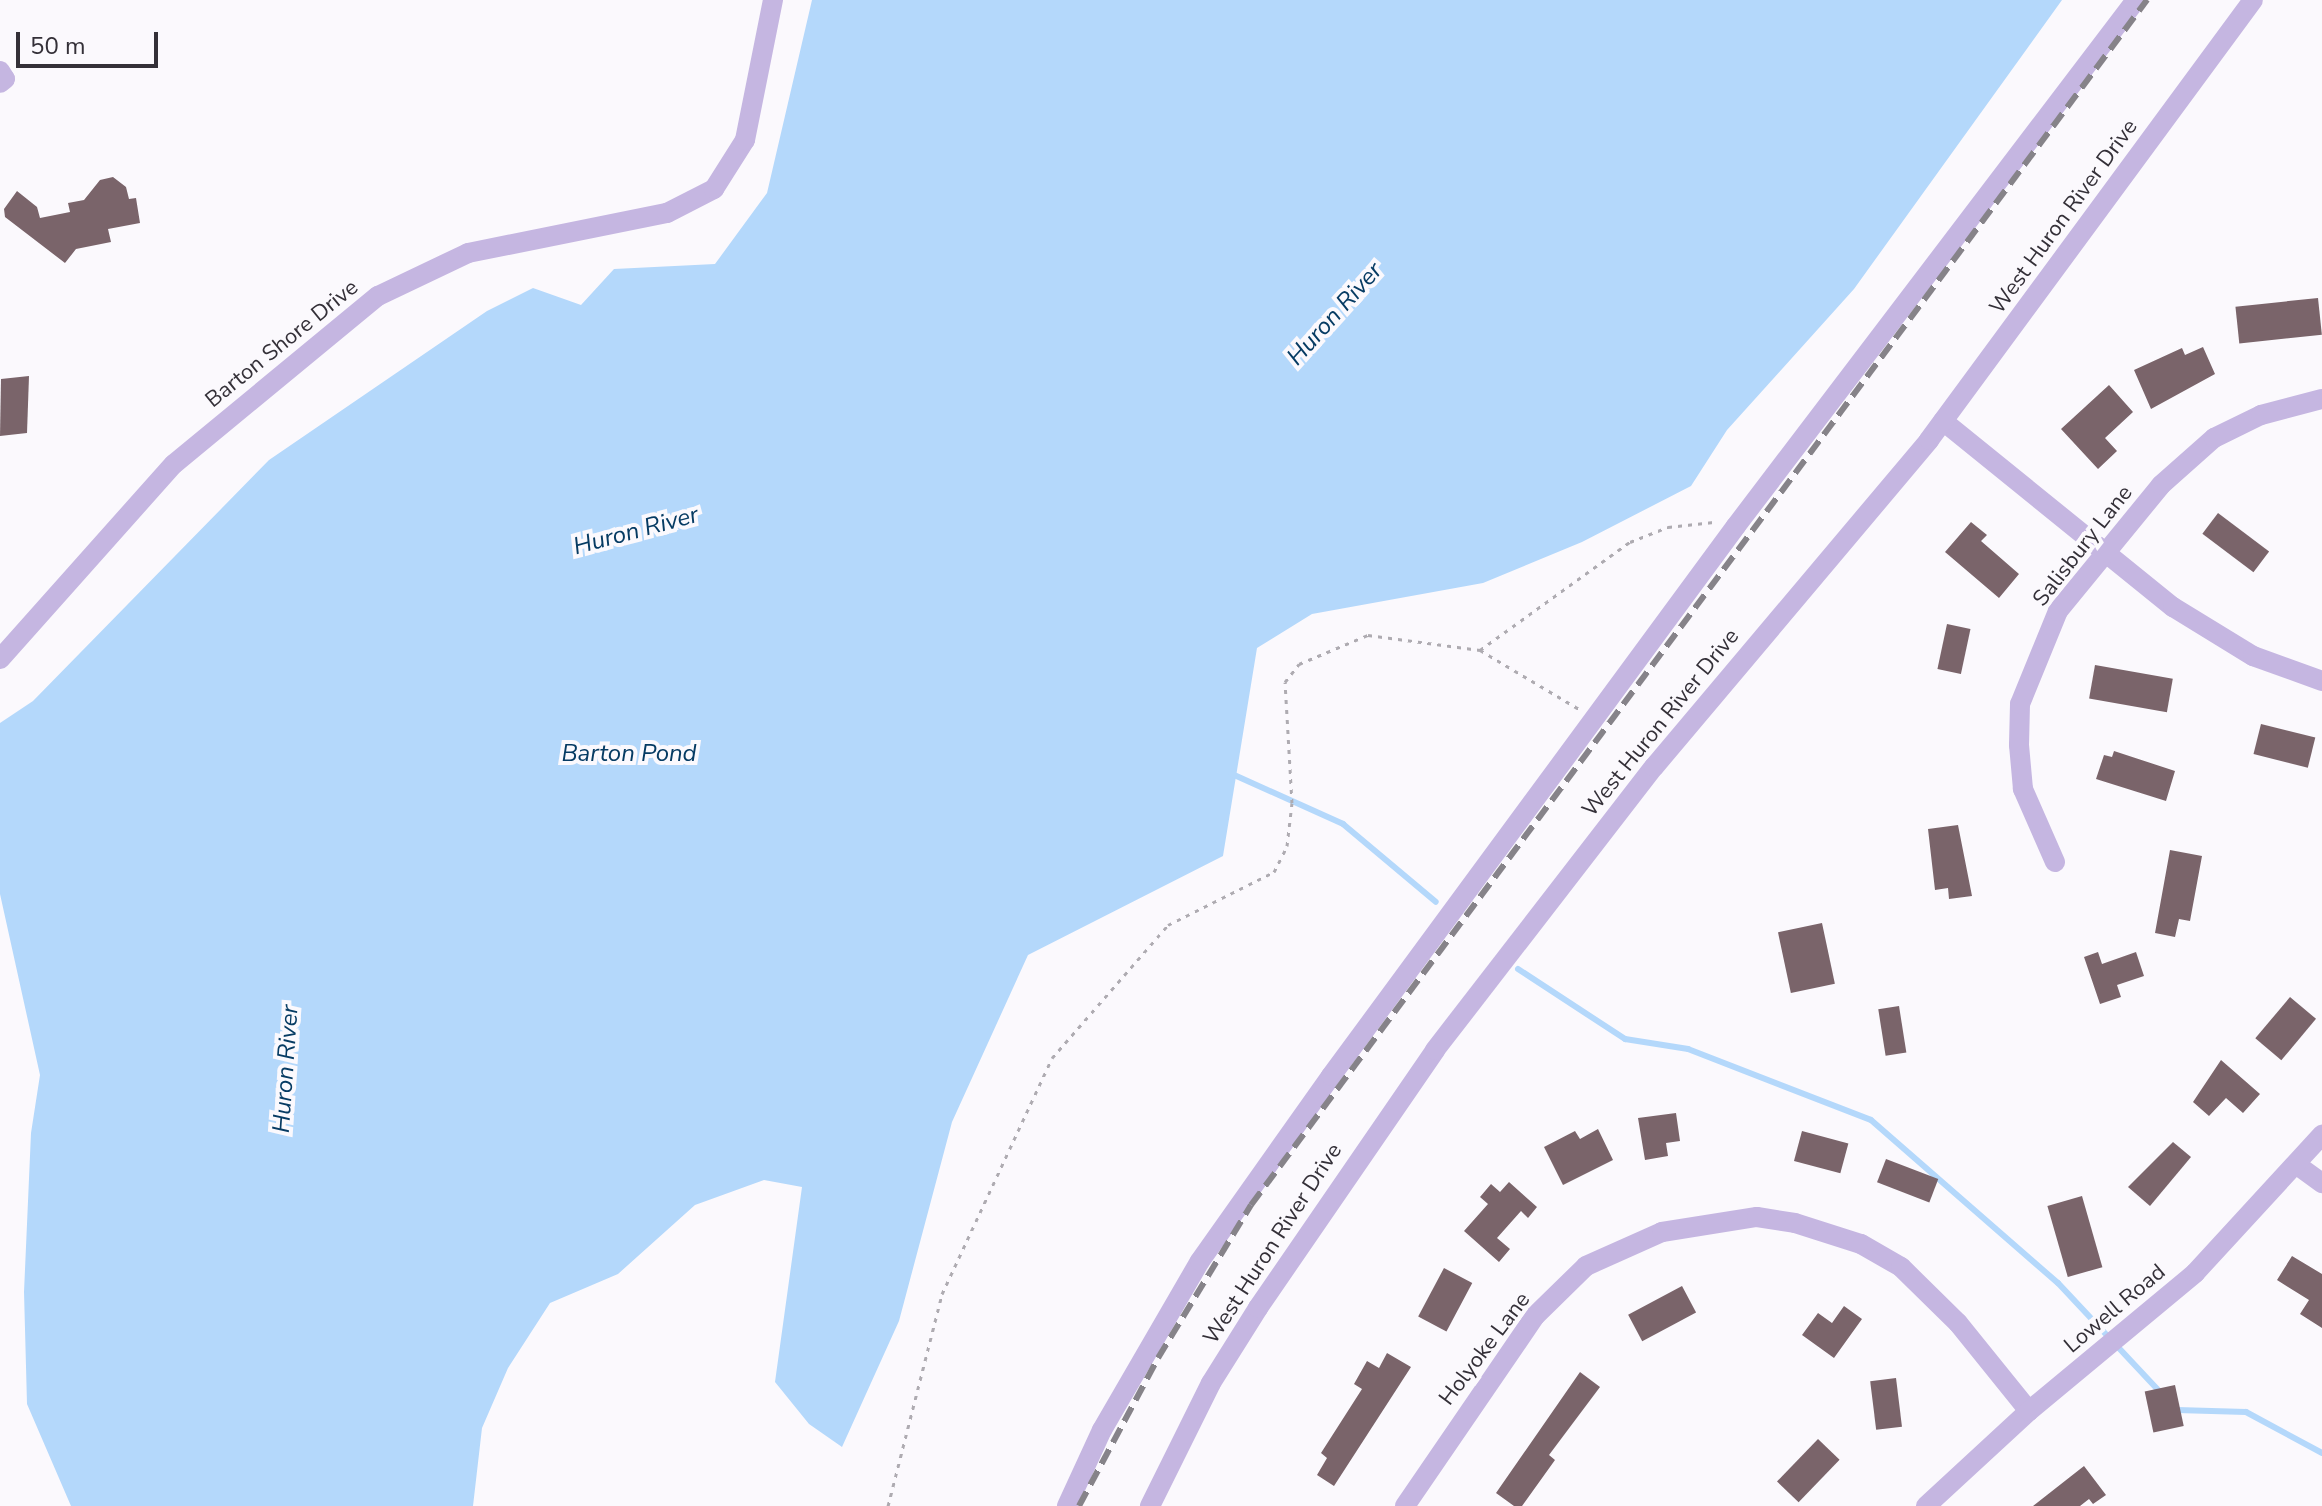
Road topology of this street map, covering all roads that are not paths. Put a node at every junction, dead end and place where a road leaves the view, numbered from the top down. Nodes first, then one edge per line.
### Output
1 (773, 0) edge
2 (2136, 0) edge
3 (2253, 0) edge
4 (2322, 399) edge
5 (1943, 421) junction
6 (2106, 554) junction
7 (0, 659) edge
8 (2322, 681) edge
9 (2055, 862) dead end
10 (2322, 1135) edge
11 (2297, 1165) junction
12 (2322, 1183) edge
13 (2029, 1411) junction
14 (1067, 1506) edge
15 (1150, 1506) edge
16 (1405, 1506) edge
17 (1926, 1506) edge

1 - 7 street, Barton Shore Drive
2 - 14 street
3 - 5 street, West Huron River Drive
4 - 6 street, Salisbury Lane
5 - 6 street
5 - 15 street, West Huron River Drive
6 - 8 street
6 - 9 street, Salisbury Lane
10 - 11 street, Lowell Road
11 - 12 street
11 - 13 street, Lowell Road
13 - 16 street, Holyoke Lane
13 - 17 street, Lowell Road

